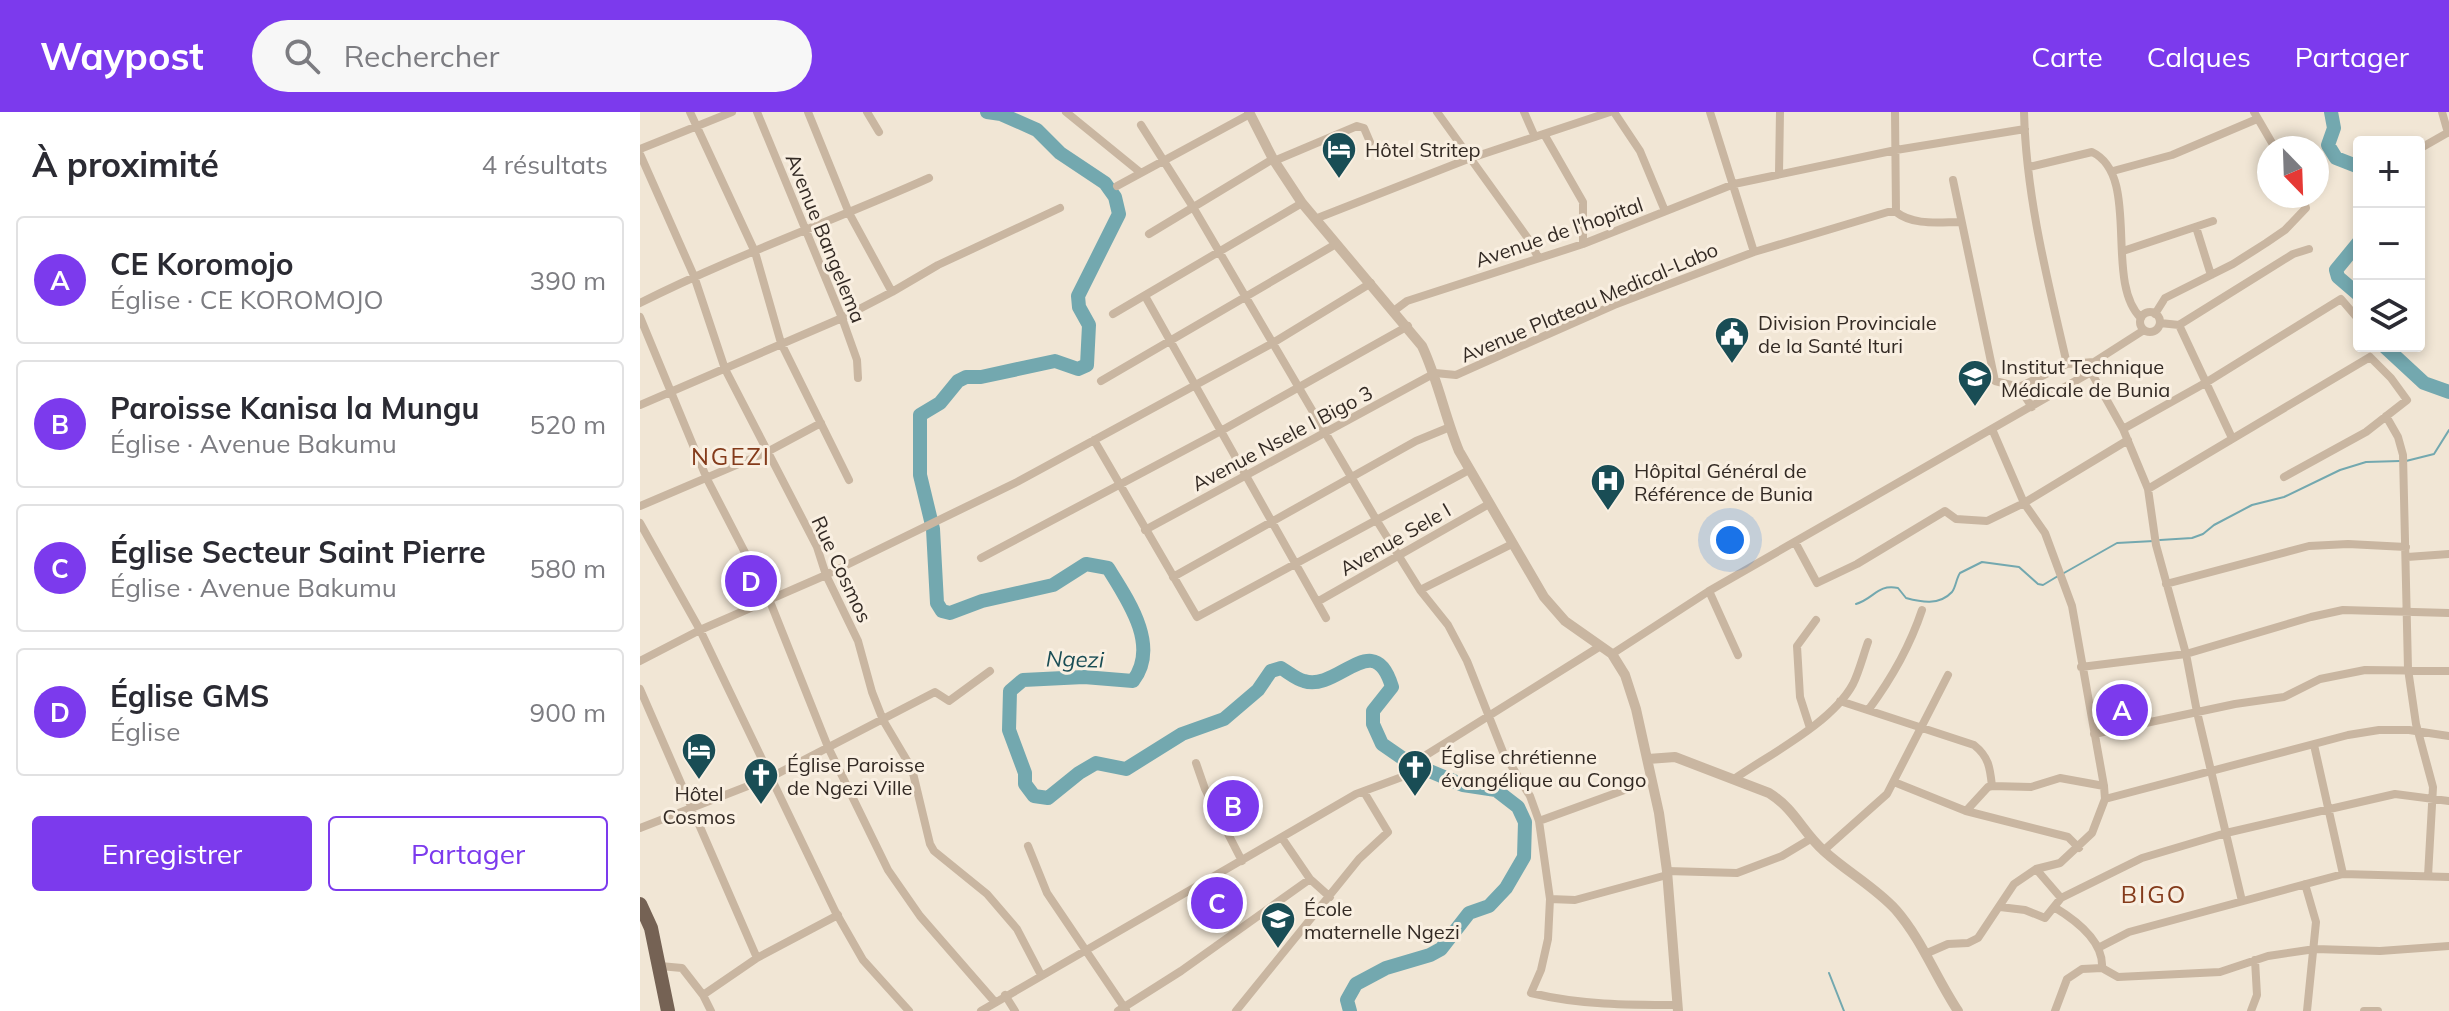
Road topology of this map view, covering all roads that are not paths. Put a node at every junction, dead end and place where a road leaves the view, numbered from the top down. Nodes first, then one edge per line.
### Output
1 (690, 112) edge
2 (732, 112) edge
3 (757, 112) edge
4 (808, 112) edge
5 (867, 112) edge
6 (1066, 112) edge
7 (1437, 112) edge
8 (1524, 112) edge
9 (1612, 112) edge
10 (1780, 112) edge
11 (1895, 112) edge
12 (2024, 112) edge
13 (2442, 112) edge
14 (1250, 113) edge
15 (1713, 113) edge
16 (2255, 115) edge
17 (1141, 125) dead end
18 (696, 126) junction
19 (2025, 129) junction
20 (879, 132) dead end
21 (2448, 133) edge
22 (1540, 135) junction
23 (2268, 136) edge
24 (1370, 142) dead end
25 (2425, 146) edge
26 (1896, 150) junction
27 (640, 151) edge
28 (1468, 159) junction
29 (1164, 160) junction
30 (1274, 160) junction
31 (2029, 167) junction
32 (2113, 171) junction
33 (1141, 173) junction
34 (1779, 173) junction
35 (929, 178) dead end
36 (1953, 180) dead end
37 (1734, 184) junction
38 (1117, 186) dead end
39 (1302, 203) junction
40 (1193, 207) junction
41 (1060, 208) dead end
42 (2306, 208) edge
43 (1665, 211) junction
44 (1896, 212) junction
45 (849, 213) junction
46 (1315, 219) junction
47 (2213, 221) dead end
48 (1961, 222) junction
49 (2196, 227) junction
50 (808, 231) junction
51 (1149, 234) dead end
52 (1336, 244) junction
53 (1583, 244) junction
54 (2309, 249) dead end
55 (2123, 251) junction
56 (755, 252) junction
57 (1219, 252) junction
58 (1754, 252) junction
59 (1538, 257) junction
60 (2211, 275) junction
61 (694, 276) junction
62 (1371, 283) junction
63 (892, 292) junction
64 (1145, 296) junction
65 (1244, 298) junction
66 (640, 303) edge
67 (1395, 310) junction
68 (2353, 313) edge
69 (1113, 314) dead end
70 (2155, 314) junction
71 (640, 317) edge
72 (842, 318) junction
73 (2141, 318) junction
74 (2160, 323) junction
75 (2179, 325) junction
76 (1408, 326) junction
77 (2144, 330) junction
78 (1169, 342) junction
79 (781, 343) junction
80 (1271, 344) junction
81 (2370, 352) edge
82 (2094, 362) junction
83 (2067, 364) junction
84 (725, 369) junction
85 (2091, 372) junction
86 (1435, 373) junction
87 (858, 378) dead end
88 (1101, 381) dead end
89 (2207, 382) junction
90 (1194, 386) junction
91 (2019, 387) junction
92 (1298, 389) junction
93 (671, 392) junction
94 (640, 405) edge
95 (2032, 407) junction
96 (2386, 416) junction
97 (821, 423) junction
98 (1450, 427) junction
99 (1992, 429) junction
100 (2123, 429) junction
101 (1219, 432) junction
102 (1325, 434) junction
103 (2232, 438) junction
104 (1094, 440) junction
105 (2128, 440) junction
106 (767, 452) junction
107 (1469, 470) junction
108 (1245, 477) junction
109 (2284, 477) dead end
110 (1352, 478) junction
111 (707, 479) junction
112 (849, 480) dead end
113 (1119, 485) junction
114 (2148, 489) junction
115 (2024, 503) junction
116 (1489, 504) junction
117 (640, 506) edge
118 (1377, 521) junction
119 (640, 523) edge
120 (1272, 523) junction
121 (1145, 530) junction
122 (1795, 542) junction
123 (1512, 544) junction
124 (2406, 547) junction
125 (2449, 554) edge
126 (1398, 556) junction
127 (2407, 557) junction
128 (981, 558) dead end
129 (1297, 565) junction
130 (826, 575) junction
131 (1173, 577) junction
132 (2166, 584) junction
133 (1420, 590) junction
134 (1709, 591) junction
135 (769, 599) junction
136 (1317, 602) junction
137 (1922, 610) dead end
138 (2449, 613) edge
139 (2407, 614) junction
140 (1326, 618) dead end
141 (1816, 620) dead end
142 (700, 630) junction
143 (1868, 642) dead end
144 (1599, 647) junction
145 (1612, 654) junction
146 (2186, 654) junction
147 (1738, 655) dead end
148 (640, 661) edge
149 (2081, 667) junction
150 (2408, 669) junction
151 (990, 671) dead end
152 (2449, 671) edge
153 (1948, 675) dead end
154 (640, 689) edge
155 (1840, 701) junction
156 (1869, 709) junction
157 (2197, 712) junction
158 (1490, 714) junction
159 (883, 720) junction
160 (1921, 727) junction
161 (1810, 728) junction
162 (2418, 732) junction
163 (2094, 734) junction
164 (2449, 736) edge
165 (2314, 745) junction
166 (828, 747) junction
167 (1648, 759) junction
168 (1196, 763) dead end
169 (2211, 771) junction
170 (771, 777) junction
171 (1734, 779) junction
172 (1652, 780) junction
173 (1894, 782) junction
174 (1992, 786) junction
175 (2104, 786) junction
176 (1364, 792) junction
177 (2105, 799) junction
178 (2432, 799) junction
179 (2449, 801) edge
180 (691, 808) junction
181 (2330, 810) junction
182 (1966, 811) junction
183 (1539, 821) junction
184 (640, 828) edge
185 (2226, 833) junction
186 (1282, 838) junction
187 (1812, 838) junction
188 (1028, 846) dead end
189 (2079, 848) junction
190 (1823, 851) junction
191 (1242, 861) junction
192 (2036, 869) junction
193 (1667, 873) junction
194 (2343, 874) junction
195 (2428, 876) junction
196 (2449, 877) edge
197 (1310, 879) junction
198 (2305, 884) junction
199 (1330, 897) junction
200 (2061, 898) junction
201 (1550, 899) junction
202 (2242, 901) junction
203 (640, 904) edge
204 (2000, 907) junction
205 (2054, 907) junction
206 (838, 915) junction
207 (2449, 946) edge
208 (2098, 948) junction
209 (1086, 949) junction
210 (2315, 949) junction
211 (1925, 954) junction
212 (757, 958) junction
213 (2255, 960) junction
214 (660, 966) junction
215 (2102, 968) junction
216 (1041, 975) junction
217 (703, 995) junction
218 (1005, 995) junction
219 (1561, 1000) junction
220 (994, 1001) junction
221 (1238, 1007) edge
222 (1678, 1008) edge
223 (1123, 1010) edge
224 (668, 1011) edge
225 (711, 1011) edge
226 (909, 1011) edge
227 (981, 1011) edge
228 (1015, 1011) edge
229 (1227, 1011) edge
230 (1558, 1011) edge
231 (1958, 1011) edge
232 (2055, 1011) edge
233 (2251, 1011) edge
234 (2307, 1011) edge
235 (2364, 1011) edge
236 (2378, 1011) edge

1 - 18 street
2 - 18 street
3 - 50 street, Avenue Bangelema
4 - 45 street
5 - 20 street
6 - 33 street
7 - 28 street
8 - 22 street
9 - 22 street
9 - 43 street
10 - 34 street
11 - 26 street
12 - 19 street
13 - 21 street
14 - 29 street
14 - 30 street
15 - 37 street
16 - 23 street
16 - 32 street
17 - 29 street
18 - 27 street
18 - 56 street
19 - 26 street, Avenue de l'hopital
19 - 31 street
21 - 25 street
22 - 28 street
22 - 53 street
24 - 30 street
26 - 34 street, Avenue de l'hopital
26 - 44 street
27 - 61 street, Rue Cosmos
28 - 46 street
28 - 59 street
29 - 33 street
29 - 40 street
30 - 39 street
30 - 40 street
31 - 32 street
31 - 83 street
32 - 55 street
33 - 38 street
34 - 37 street, Avenue de l'hopital
35 - 45 street
36 - 48 street
37 - 43 street, Avenue de l'hopital
37 - 58 street
39 - 46 street
39 - 57 street
40 - 51 street
40 - 57 street
41 - 63 street
42 - 60 street
43 - 53 street, Avenue de l'hopital
44 - 48 street
44 - 58 street, Avenue Plateau Medical-Labo
45 - 50 street
45 - 63 street
46 - 52 street
47 - 49 street
48 - 91 street
49 - 55 street
49 - 60 street
50 - 56 street
50 - 72 street, Avenue Bangelema
52 - 62 street
52 - 65 street
53 - 59 street, Avenue de l'hopital
54 - 75 street
55 - 73 street
56 - 61 street
56 - 79 street
57 - 64 street
57 - 65 street
58 - 86 street, Avenue Plateau Medical-Labo
59 - 67 street, Avenue de l'hopital
60 - 70 street
61 - 66 street
61 - 84 street, Rue Cosmos
62 - 67 street
62 - 80 street
63 - 72 street
64 - 69 street
64 - 78 street
65 - 78 street
65 - 80 street
67 - 76 street
68 - 89 street
70 - 73 street
70 - 74 street
71 - 93 street
72 - 79 street
72 - 87 street, Avenue Bangelema
73 - 77 street
74 - 75 street
74 - 77 street
75 - 89 street
76 - 86 street
76 - 92 street
77 - 82 street
78 - 88 street
78 - 90 street
79 - 84 street
79 - 97 street
80 - 90 street
80 - 92 street
81 - 96 street
81 - 103 street
82 - 83 street
82 - 85 street
83 - 91 street
84 - 93 street
84 - 106 street, Rue Cosmos
85 - 95 street
85 - 100 street
86 - 98 street
86 - 102 street, Avenue Nsele I Bigo 3
89 - 100 street
89 - 103 street
90 - 101 street
90 - 104 street
91 - 95 street
92 - 101 street
92 - 102 street
93 - 94 street
93 - 111 street
95 - 99 street
96 - 109 street
96 - 124 street
97 - 106 street
97 - 112 street
98 - 107 street
98 - 110 street
99 - 115 street
99 - 122 street
100 - 105 street
101 - 108 street
101 - 113 street
102 - 108 street, Avenue Nsele I Bigo 3
102 - 110 street
103 - 114 street
104 - 113 street
104 - 130 street
105 - 114 street
105 - 115 street
106 - 111 street
106 - 130 street, Rue Cosmos
107 - 116 street
107 - 118 street
108 - 120 street
108 - 121 street, Avenue Nsele I Bigo 3
110 - 118 street
110 - 120 street
111 - 117 street
111 - 135 street
113 - 121 street
113 - 128 street
114 - 132 street
115 - 122 street
115 - 149 street
116 - 123 street
116 - 126 street, Avenue Sele I
118 - 126 street
118 - 129 street
119 - 142 street
120 - 129 street
120 - 131 street
121 - 131 street
122 - 134 street
123 - 133 street
123 - 144 street
124 - 127 street
124 - 132 street
125 - 127 street
126 - 133 street
126 - 136 street, Avenue Sele I
127 - 139 street
129 - 131 street
129 - 136 street
130 - 135 street
130 - 159 street, Rue Cosmos
132 - 146 street
133 - 158 street
134 - 145 street
134 - 147 street
135 - 142 street
135 - 166 street
136 - 140 street
137 - 156 street
138 - 139 street
139 - 146 street
139 - 150 street
141 - 161 street
142 - 148 street
142 - 170 street
143 - 155 street
144 - 145 street
144 - 158 street
145 - 167 street
146 - 149 street
146 - 157 street
149 - 163 street
150 - 152 street
150 - 157 street
150 - 162 street
151 - 159 street
153 - 160 street
154 - 180 street
155 - 156 street
155 - 161 street
156 - 160 street
157 - 163 street
157 - 169 street
158 - 176 street
158 - 183 street
159 - 166 street
159 - 216 street, Rue Cosmos
160 - 173 street
160 - 174 street
161 - 171 street
162 - 164 street
162 - 165 street
162 - 178 street
163 - 175 street
165 - 169 street
165 - 181 street
166 - 170 street
166 - 220 street
167 - 171 street
167 - 172 street
168 - 191 street
169 - 177 street
169 - 185 street
170 - 180 street
170 - 206 street
171 - 187 street
172 - 183 street
172 - 193 street
173 - 182 street
173 - 190 street
174 - 175 street
174 - 182 street
175 - 177 street
176 - 186 street
176 - 199 street
177 - 189 street
178 - 179 street
178 - 181 street
178 - 195 street
180 - 184 street
180 - 212 street
181 - 185 street
181 - 194 street
182 - 189 street
183 - 201 street
185 - 200 street
185 - 202 street
186 - 191 street
186 - 197 street
187 - 190 street
187 - 193 street
188 - 209 street
189 - 192 street
190 - 211 street
191 - 209 street
192 - 200 street
192 - 204 street
193 - 201 street
193 - 222 street
194 - 195 street
194 - 198 street
195 - 196 street
197 - 199 street
197 - 223 street
198 - 202 street
198 - 210 street
199 - 221 street
200 - 205 street
201 - 219 street
202 - 208 street
203 - 214 main road
204 - 205 street
204 - 211 street
205 - 208 street
206 - 212 street
206 - 226 street
207 - 210 street
208 - 215 street
209 - 216 street
209 - 223 street
210 - 213 street
210 - 234 street
211 - 231 street
212 - 217 street
213 - 215 street
213 - 233 street
214 - 217 street
214 - 224 main road
215 - 232 street
216 - 218 street
217 - 225 street
218 - 220 street
218 - 228 street
219 - 222 street
219 - 230 street
220 - 227 street
221 - 229 street
235 - 236 street

